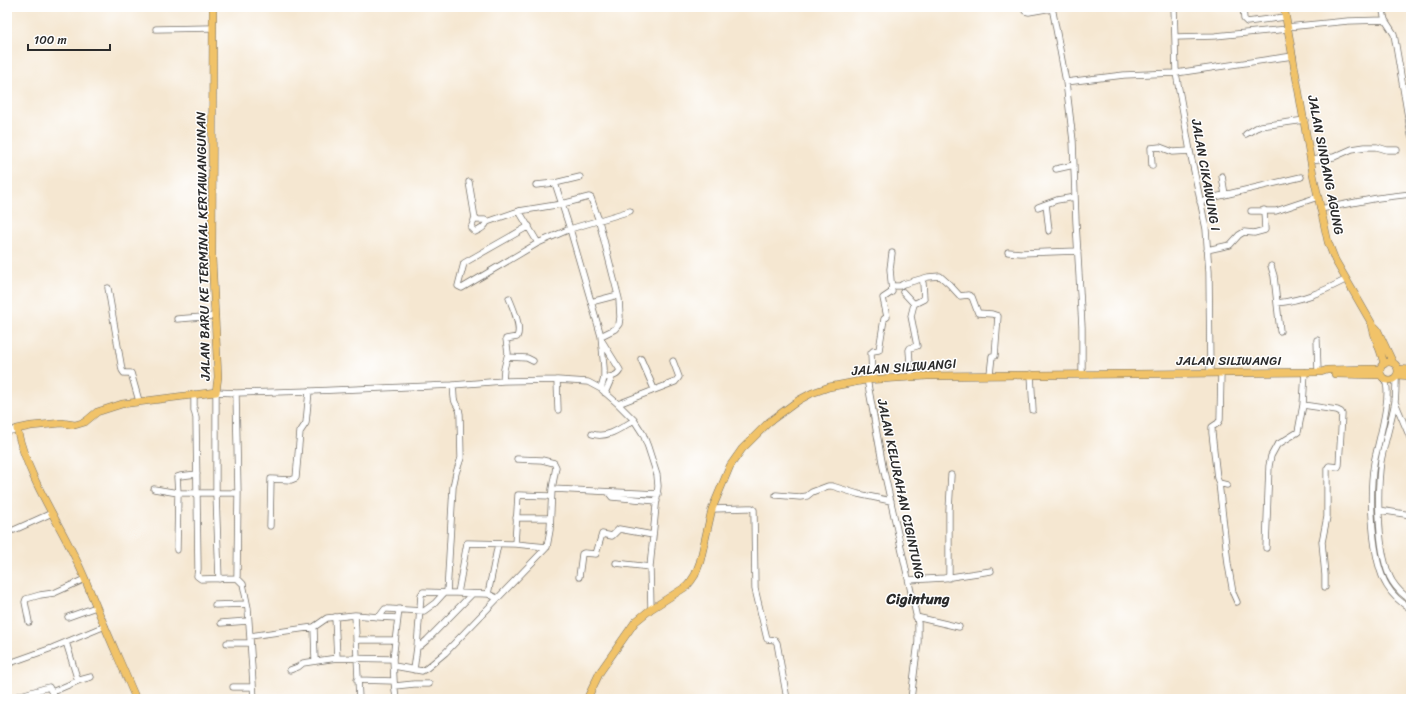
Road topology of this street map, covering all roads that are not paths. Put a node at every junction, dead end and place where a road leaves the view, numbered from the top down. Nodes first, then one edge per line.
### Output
1 (213, 7) edge
2 (1023, 7) edge
3 (1052, 7) edge
4 (1174, 7) edge
5 (1243, 7) edge
6 (1284, 7) edge
7 (1382, 7) edge
8 (1285, 17) junction
9 (1386, 20) junction
10 (212, 28) junction
11 (1288, 28) junction
12 (156, 29) dead end
13 (1175, 37) junction
14 (1293, 56) junction
15 (1176, 73) junction
16 (1066, 82) junction
17 (1305, 120) junction
18 (1246, 134) dead end
19 (1411, 135) edge
20 (1397, 150) dead end
21 (1190, 151) junction
22 (1311, 160) junction
23 (1074, 165) junction
24 (1152, 166) dead end
25 (1056, 169) dead end
26 (1222, 176) dead end
27 (580, 177) dead end
28 (1301, 177) dead end
29 (470, 182) dead end
30 (554, 183) junction
31 (536, 185) dead end
32 (1411, 194) edge
33 (1225, 195) junction
34 (1075, 197) junction
35 (1318, 197) junction
36 (1200, 202) junction
37 (562, 204) junction
38 (1046, 204) junction
39 (1038, 207) dead end
40 (1320, 209) junction
41 (630, 210) dead end
42 (1264, 210) junction
43 (519, 211) junction
44 (1252, 211) dead end
45 (474, 220) junction
46 (598, 221) junction
47 (487, 222) junction
48 (529, 226) junction
49 (570, 229) junction
50 (1049, 231) dead end
51 (538, 243) junction
52 (1207, 250) junction
53 (1078, 251) junction
54 (1008, 252) dead end
55 (892, 253) dead end
56 (1271, 266) dead end
57 (1345, 280) junction
58 (923, 283) dead end
59 (892, 286) junction
60 (108, 288) dead end
61 (903, 292) dead end
62 (618, 295) junction
63 (509, 298) dead end
64 (591, 302) junction
65 (1277, 303) junction
66 (914, 304) junction
67 (215, 316) junction
68 (177, 319) dead end
69 (1372, 324) junction
70 (1280, 332) dead end
71 (601, 338) junction
72 (1317, 340) dead end
73 (508, 357) junction
74 (641, 359) dead end
75 (533, 361) dead end
76 (673, 361) dead end
77 (1393, 363) junction
78 (1411, 370) edge
79 (1210, 372) junction
80 (1305, 372) junction
81 (1320, 372) junction
82 (1382, 372) junction
83 (1222, 373) junction
84 (990, 374) junction
85 (1031, 374) junction
86 (1082, 374) junction
87 (1397, 374) junction
88 (1411, 376) edge
89 (612, 377) junction
90 (911, 377) junction
91 (604, 378) junction
92 (870, 379) junction
93 (557, 380) junction
94 (503, 381) junction
95 (454, 385) junction
96 (654, 389) junction
97 (309, 391) junction
98 (603, 391) junction
99 (216, 392) junction
100 (236, 393) junction
101 (194, 394) junction
102 (140, 401) junction
103 (1395, 402) junction
104 (618, 404) junction
105 (1303, 405) junction
106 (558, 410) dead end
107 (1032, 410) dead end
108 (634, 420) junction
109 (18, 429) junction
110 (7, 432) edge
111 (592, 434) dead end
112 (1411, 440) edge
113 (517, 460) dead end
114 (197, 474) junction
115 (951, 475) dead end
116 (1219, 483) junction
117 (1227, 485) dead end
118 (154, 489) dead end
119 (552, 489) junction
120 (608, 492) junction
121 (178, 493) junction
122 (197, 493) junction
123 (1372, 493) junction
124 (216, 494) junction
125 (238, 494) junction
126 (658, 494) junction
127 (1379, 494) junction
128 (776, 495) dead end
129 (551, 496) junction
130 (892, 501) junction
131 (657, 502) junction
132 (712, 509) junction
133 (1379, 510) junction
134 (52, 513) junction
135 (1411, 515) edge
136 (516, 518) junction
137 (550, 518) junction
138 (270, 526) dead end
139 (14, 530) dead end
140 (653, 535) junction
141 (498, 544) junction
142 (515, 544) junction
143 (546, 547) junction
144 (1266, 548) dead end
145 (177, 550) dead end
146 (616, 563) dead end
147 (650, 567) junction
148 (992, 571) dead end
149 (579, 576) dead end
150 (237, 578) junction
151 (949, 578) junction
152 (220, 579) junction
153 (85, 580) junction
154 (909, 580) junction
155 (1325, 587) dead end
156 (445, 593) junction
157 (458, 594) junction
158 (472, 594) junction
159 (488, 594) junction
160 (497, 598) junction
161 (1411, 600) edge
162 (1237, 602) dead end
163 (246, 604) junction
164 (215, 605) dead end
165 (96, 607) junction
166 (399, 609) junction
167 (651, 609) junction
168 (1411, 609) edge
169 (420, 610) junction
170 (355, 615) junction
171 (68, 617) dead end
172 (335, 617) junction
173 (379, 617) junction
174 (916, 617) junction
175 (398, 618) junction
176 (248, 621) junction
177 (29, 622) dead end
178 (221, 623) dead end
179 (105, 626) junction
180 (314, 627) junction
181 (958, 627) dead end
182 (250, 636) junction
183 (356, 640) junction
184 (394, 640) junction
185 (66, 642) junction
186 (227, 643) dead end
187 (249, 643) junction
188 (417, 647) junction
189 (337, 658) junction
190 (357, 658) junction
191 (393, 658) junction
192 (315, 661) junction
193 (7, 664) edge
194 (394, 666) junction
195 (290, 670) dead end
196 (414, 670) junction
197 (91, 677) dead end
198 (357, 680) junction
199 (78, 681) junction
200 (394, 683) junction
201 (429, 684) dead end
202 (233, 687) dead end
203 (253, 687) junction
204 (52, 692) junction
205 (7, 699) edge
206 (55, 699) edge
207 (136, 699) edge
208 (254, 699) edge
209 (359, 699) edge
210 (363, 699) edge
211 (396, 699) edge
212 (587, 699) edge
213 (787, 699) edge
214 (911, 699) edge

1 - 10 main road, JALAN BARU KE TERMINAL KERTAWANGUNAN
2 - 3 street
3 - 16 street
4 - 13 street, JALAN CIKAWUNG I
5 - 8 street
6 - 8 main road, JALAN SINDANG AGUNG
7 - 9 street
8 - 11 main road, JALAN SINDANG AGUNG
9 - 11 street
9 - 19 street
10 - 12 street
10 - 67 main road, JALAN BARU KE TERMINAL KERTAWANGUNAN
11 - 13 street
11 - 14 main road, JALAN SINDANG AGUNG
13 - 15 street, JALAN CIKAWUNG I
14 - 15 street
14 - 17 main road, JALAN SINDANG AGUNG
15 - 16 street
15 - 21 street, JALAN CIKAWUNG I
16 - 23 street
17 - 18 street
17 - 22 main road, JALAN SINDANG AGUNG
20 - 22 street
21 - 24 street
21 - 36 street, JALAN CIKAWUNG I
22 - 35 main road, JALAN SINDANG AGUNG
23 - 25 street
23 - 34 street
26 - 33 street
27 - 30 street
28 - 33 street
29 - 45 street
30 - 31 street
30 - 37 street
32 - 40 street
33 - 36 street
34 - 38 street
34 - 53 street
35 - 40 main road, JALAN SINDANG AGUNG
35 - 42 street
36 - 52 street, JALAN CIKAWUNG I
37 - 43 street
37 - 46 street
37 - 49 street
38 - 39 street
38 - 50 street
40 - 57 main road, JALAN SINDANG AGUNG
41 - 46 street
42 - 44 street
42 - 52 street
43 - 47 street
43 - 48 street
45 - 47 street
45 - 47 street
46 - 49 street
46 - 62 street
48 - 51 street
48 - 51 street
49 - 51 street
49 - 64 street
52 - 79 street, JALAN CIKAWUNG I
53 - 54 street
53 - 86 street
55 - 59 street
56 - 65 street
57 - 65 street
57 - 69 main road, JALAN SINDANG AGUNG
58 - 66 street
59 - 84 street
59 - 92 street, JALAN KELURAHAN CIGINTUNG
60 - 102 street
61 - 66 street
62 - 64 street
62 - 71 street
63 - 73 street
64 - 71 street
65 - 70 street
66 - 90 street
67 - 68 street
67 - 99 main road, JALAN BARU KE TERMINAL KERTAWANGUNAN
69 - 77 main road
69 - 82 main road, JALAN SINDANG AGUNG
71 - 89 street
71 - 91 street
72 - 81 street
73 - 75 street
73 - 94 street
74 - 96 street
76 - 96 street
77 - 82 main road
77 - 87 main road
78 - 87 main road
79 - 83 main road, JALAN SILIWANGI
79 - 86 main road, JALAN SILIWANGI
80 - 81 main road, JALAN SILIWANGI
80 - 83 main road, JALAN SILIWANGI
80 - 105 street
81 - 82 main road, JALAN SILIWANGI
82 - 87 main road
82 - 123 street
83 - 116 street
84 - 85 main road, JALAN SILIWANGI
84 - 90 main road, JALAN SILIWANGI
85 - 86 main road, JALAN SILIWANGI
85 - 107 street
87 - 88 main road
87 - 103 street
89 - 91 street
89 - 98 street
90 - 92 main road, JALAN SILIWANGI
91 - 98 street
92 - 130 street, JALAN KELURAHAN CIGINTUNG
92 - 132 main road, JALAN SILIWANGI
93 - 94 street
93 - 98 street
93 - 106 street
94 - 95 street
95 - 97 street
95 - 156 street
96 - 104 street
97 - 100 street
97 - 138 street
98 - 104 street
99 - 100 street
99 - 101 main road, JALAN BARU KE TERMINAL KERTAWANGUNAN
99 - 124 street
100 - 125 street
101 - 102 main road, JALAN BARU KE TERMINAL KERTAWANGUNAN
101 - 114 street
102 - 109 main road, JALAN BARU KE TERMINAL KERTAWANGUNAN
103 - 112 street
103 - 127 street
104 - 108 street
105 - 144 street
105 - 155 street
108 - 111 street
108 - 126 street
109 - 110 street
109 - 134 main road
113 - 119 street
114 - 121 street
114 - 122 street
115 - 151 street
116 - 117 street
116 - 162 street
118 - 121 street
119 - 120 street
119 - 129 street
120 - 126 street
120 - 131 street
121 - 122 street
121 - 145 street
122 - 124 street
122 - 152 street
123 - 127 street
123 - 168 street
124 - 125 street
124 - 152 street
125 - 150 street
126 - 131 street
127 - 133 street
128 - 130 street
129 - 136 street
129 - 137 street
130 - 154 street, JALAN KELURAHAN CIGINTUNG
131 - 140 street
132 - 167 main road, JALAN SILIWANGI
132 - 213 street
133 - 135 street
133 - 161 street
134 - 139 street
134 - 153 main road
136 - 137 street
136 - 142 street
137 - 143 street
140 - 147 street
140 - 149 street
141 - 142 street
141 - 157 street
141 - 159 street
142 - 143 street
143 - 160 street
146 - 147 street
147 - 167 street
148 - 151 street
150 - 152 street
150 - 163 street
151 - 154 street
153 - 165 main road
153 - 177 street
154 - 174 street, JALAN KELURAHAN CIGINTUNG
156 - 157 street
156 - 169 street
156 - 169 street
157 - 158 street
158 - 159 street
158 - 188 street
159 - 160 street
160 - 196 street
163 - 164 street
163 - 176 street
165 - 171 street
165 - 179 main road
166 - 169 street
166 - 173 street
166 - 175 street
167 - 212 main road, JALAN SILIWANGI
169 - 188 street
170 - 172 street
170 - 173 street
170 - 183 street
172 - 180 street
172 - 189 street
173 - 175 street
174 - 181 street
174 - 214 street, JALAN KELURAHAN CIGINTUNG
175 - 184 street
176 - 178 street
176 - 182 street
179 - 185 street
179 - 207 main road
180 - 182 street
180 - 192 street
182 - 187 street
183 - 184 street
183 - 190 street
184 - 191 street
185 - 193 street
185 - 199 street
186 - 187 street
187 - 203 street
188 - 196 street
189 - 190 street
189 - 192 street
190 - 191 street
190 - 198 street
191 - 194 street
192 - 195 street
194 - 196 street
194 - 200 street
197 - 199 street
198 - 200 street
198 - 209 street
199 - 204 street
200 - 201 street
200 - 211 street
202 - 203 street
203 - 208 street
204 - 205 street
204 - 206 street
209 - 210 street

